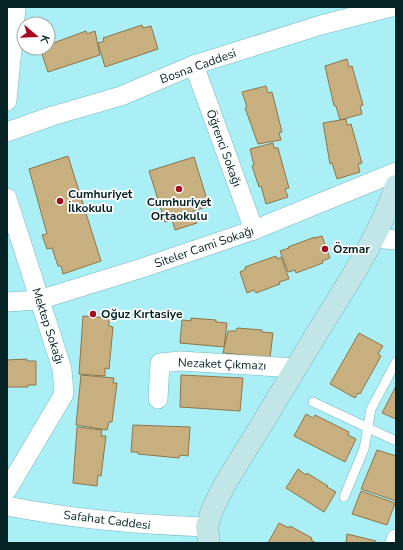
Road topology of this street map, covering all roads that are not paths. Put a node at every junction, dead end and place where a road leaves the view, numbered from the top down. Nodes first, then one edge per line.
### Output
1 (16, 7) edge
2 (391, 7) edge
3 (194, 66) junction
4 (7, 101) edge
5 (7, 132) edge
6 (396, 172) edge
7 (396, 186) edge
8 (7, 198) edge
9 (254, 230) junction
10 (373, 238) junction
11 (396, 240) edge
12 (39, 300) junction
13 (7, 302) edge
14 (396, 362) edge
15 (296, 368) junction
16 (158, 399) dead end
17 (313, 402) dead end
18 (368, 428) junction
19 (396, 441) edge
20 (7, 490) edge
21 (344, 497) dead end
22 (7, 506) edge
23 (208, 535) edge
24 (396, 539) edge
25 (395, 543) edge

1 - 4 street
2 - 3 street, Bosna Caddesi
3 - 5 street, Bosna Caddesi
3 - 9 street, Öğrenci Sokağı
6 - 9 street, Siteler Cami Sokağı
7 - 10 main road
8 - 12 street, Mektep Sokağı
9 - 12 street, Siteler Cami Sokağı
10 - 11 street
10 - 15 main road
12 - 13 street, Siteler Cami Sokağı
12 - 20 street, Mektep Sokağı
14 - 18 lane
15 - 16 street, Nezaket Çıkmazı
15 - 23 main road
17 - 18 lane
18 - 19 lane
18 - 21 lane
22 - 23 street, Safahat Caddesi
24 - 25 street

